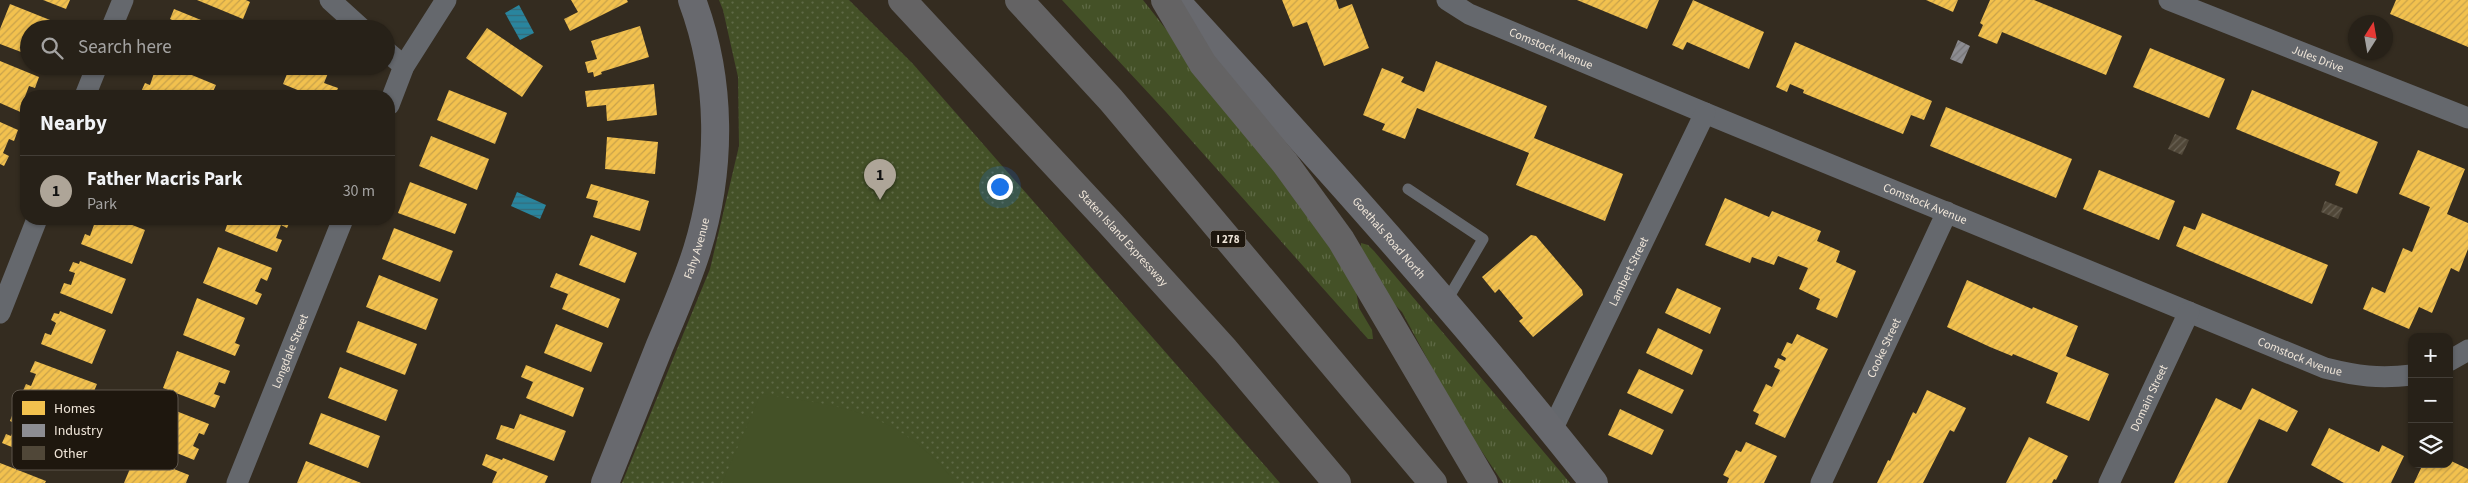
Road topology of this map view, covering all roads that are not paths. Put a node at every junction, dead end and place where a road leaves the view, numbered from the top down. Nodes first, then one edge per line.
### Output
1 (123, 0) edge
2 (330, 0) edge
3 (446, 0) edge
4 (692, 0) edge
5 (902, 0) edge
6 (1019, 0) edge
7 (1165, 0) edge
8 (1175, 0) edge
9 (1447, 0) edge
10 (2168, 0) edge
11 (115, 20) edge
12 (352, 20) edge
13 (395, 58) edge
14 (404, 66) junction
15 (93, 75) edge
16 (87, 90) edge
17 (395, 90) edge
18 (1705, 113) junction
19 (2468, 118) edge
20 (1408, 188) dead end
21 (1947, 212) junction
22 (35, 225) edge
23 (341, 225) edge
24 (1445, 303) junction
25 (2190, 312) junction
26 (0, 314) edge
27 (2468, 350) edge
28 (2453, 359) edge
29 (2408, 375) edge
30 (1552, 430) junction
31 (237, 483) edge
32 (605, 483) edge
33 (1337, 483) edge
34 (1433, 483) edge
35 (1484, 483) edge
36 (1594, 483) edge
37 (1821, 483) edge
38 (2109, 483) edge

1 - 11 street
2 - 12 street
3 - 14 street
4 - 32 main road, Fahy Avenue
5 - 33 highway, Staten Island Expressway
6 - 34 highway, I 278
7 - 35 highway
8 - 24 main road, Goethals Road North
9 - 18 street, Comstock Avenue
10 - 19 street, Jules Drive
13 - 14 street
14 - 17 street
15 - 16 street
18 - 21 street, Comstock Avenue
18 - 30 street, Lambert Street
20 - 24 lane
21 - 25 street, Comstock Avenue
21 - 37 street, Cooke Street
22 - 26 street
23 - 31 street, Longdale Street
24 - 30 main road, Goethals Road North
25 - 29 street, Comstock Avenue
25 - 38 street, Domain Street
27 - 28 street
30 - 36 main road, Goethals Road North

